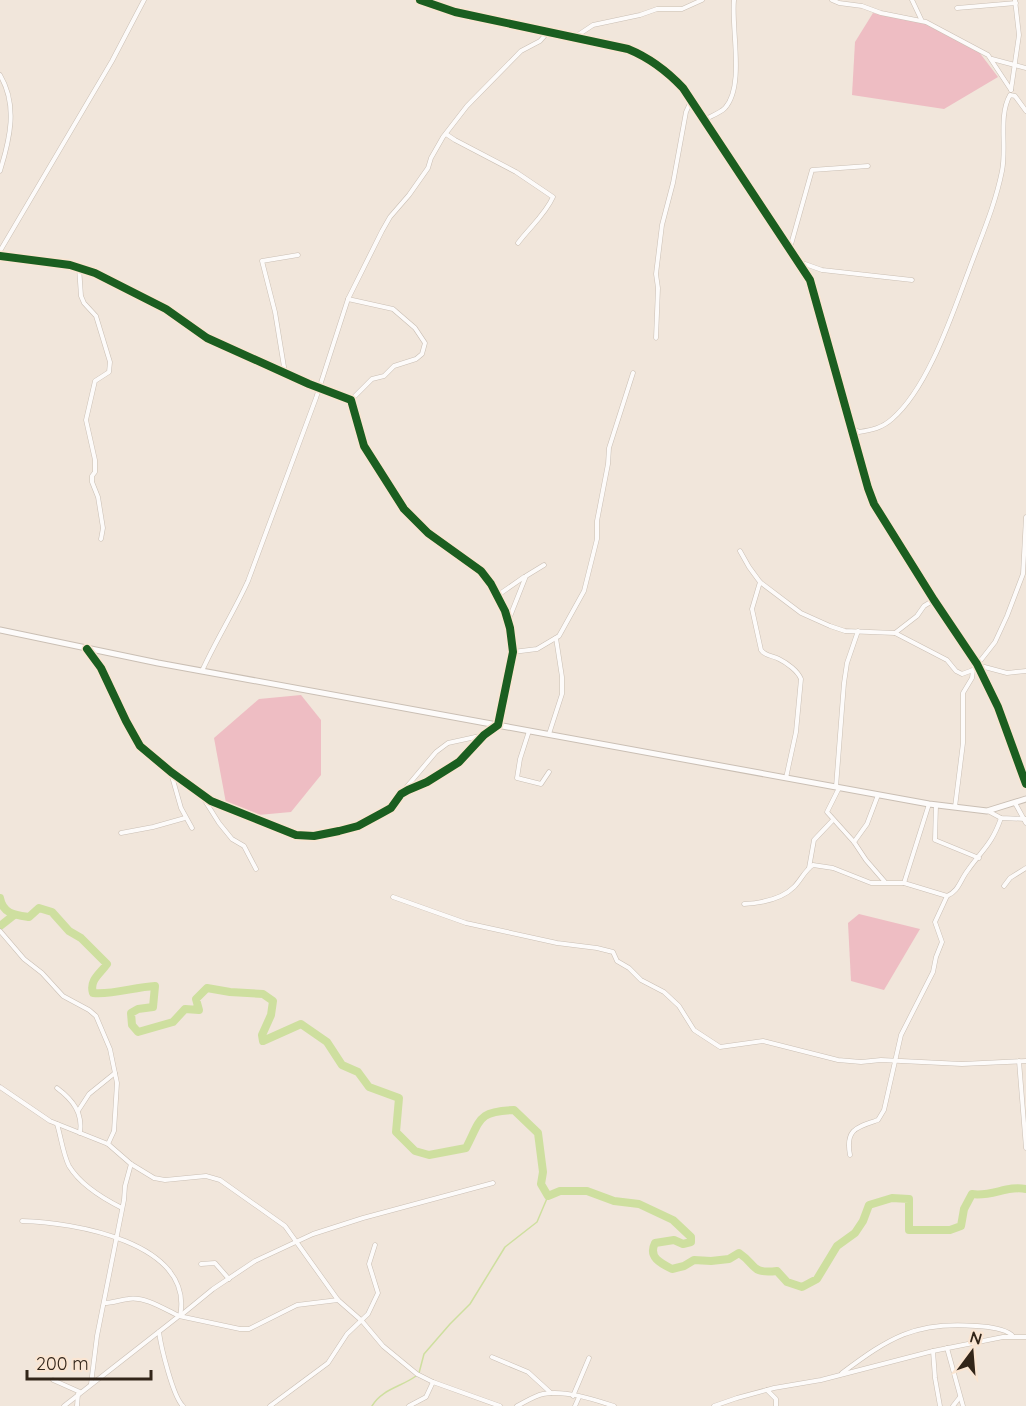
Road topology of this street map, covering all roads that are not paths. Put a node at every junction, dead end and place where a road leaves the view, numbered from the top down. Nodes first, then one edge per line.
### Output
1 (144, 0) edge
2 (422, 0) edge
3 (702, 0) edge
4 (734, 0) edge
5 (832, 0) edge
6 (912, 0) edge
7 (845, 2) edge
8 (1015, 2) edge
9 (957, 8) dead end
10 (921, 20) junction
11 (1018, 27) junction
12 (1026, 28) edge
13 (549, 31) junction
14 (575, 37) junction
15 (991, 59) junction
16 (1015, 65) junction
17 (1026, 68) edge
18 (0, 75) edge
19 (1012, 92) junction
20 (691, 101) junction
21 (1023, 104) edge
22 (1026, 111) edge
23 (704, 120) junction
24 (446, 134) junction
25 (868, 166) dead end
26 (0, 171) edge
27 (518, 243) dead end
28 (789, 249) junction
29 (0, 251) edge
30 (298, 255) dead end
31 (0, 256) edge
32 (800, 265) junction
33 (79, 267) junction
34 (912, 280) dead end
35 (348, 299) junction
36 (656, 338) dead end
37 (633, 373) dead end
38 (285, 374) junction
39 (319, 388) junction
40 (351, 400) junction
41 (851, 427) junction
42 (1026, 517) edge
43 (100, 539) dead end
44 (740, 551) dead end
45 (544, 565) dead end
46 (526, 576) junction
47 (760, 582) junction
48 (497, 594) junction
49 (934, 600) junction
50 (509, 620) junction
51 (0, 630) edge
52 (858, 631) junction
53 (895, 633) junction
54 (556, 638) junction
55 (87, 649) junction
56 (513, 652) junction
57 (977, 664) junction
58 (973, 670) junction
59 (202, 671) junction
60 (1026, 671) edge
61 (498, 725) junction
62 (529, 730) junction
63 (484, 735) junction
64 (549, 736) junction
65 (171, 772) junction
66 (549, 772) dead end
67 (786, 778) junction
68 (1026, 784) edge
69 (838, 788) junction
70 (402, 794) junction
71 (878, 795) junction
72 (202, 796) junction
73 (1026, 799) edge
74 (1015, 803) junction
75 (929, 804) junction
76 (936, 805) junction
77 (955, 808) junction
78 (987, 811) junction
79 (185, 818) junction
80 (1001, 818) junction
81 (1025, 820) edge
82 (832, 821) junction
83 (192, 828) dead end
84 (121, 833) dead end
85 (854, 842) junction
86 (979, 858) junction
87 (809, 868) junction
88 (1026, 868) edge
89 (256, 869) dead end
90 (886, 882) junction
91 (904, 883) junction
92 (1004, 886) dead end
93 (947, 896) junction
94 (393, 897) dead end
95 (744, 904) dead end
96 (0, 931) edge
97 (1026, 1060) edge
98 (895, 1061) junction
99 (1019, 1061) junction
100 (115, 1073) junction
101 (0, 1087) edge
102 (57, 1088) dead end
103 (78, 1111) junction
104 (57, 1124) junction
105 (80, 1133) junction
106 (108, 1144) junction
107 (1026, 1148) edge
108 (850, 1155) dead end
109 (131, 1164) junction
110 (493, 1183) dead end
111 (122, 1208) junction
112 (22, 1221) dead end
113 (116, 1237) junction
114 (296, 1241) junction
115 (375, 1245) dead end
116 (201, 1264) dead end
117 (229, 1279) junction
118 (339, 1300) junction
119 (104, 1303) junction
120 (180, 1316) junction
121 (362, 1321) junction
122 (159, 1331) junction
123 (1013, 1336) junction
124 (1026, 1337) edge
125 (947, 1348) junction
126 (933, 1351) junction
127 (492, 1357) dead end
128 (589, 1358) dead end
129 (840, 1375) junction
130 (53, 1380) dead end
131 (433, 1383) junction
132 (91, 1385) junction
133 (766, 1390) junction
134 (80, 1393) junction
135 (551, 1393) junction
136 (573, 1396) junction
137 (960, 1396) junction
138 (579, 1397) junction
139 (64, 1406) edge
140 (77, 1406) edge
141 (183, 1406) edge
142 (270, 1406) edge
143 (409, 1406) edge
144 (500, 1406) edge
145 (516, 1406) edge
146 (575, 1406) edge
147 (614, 1406) edge
148 (714, 1406) edge
149 (776, 1406) edge
150 (940, 1406) edge
151 (953, 1406) edge
152 (963, 1406) edge

1 - 29 street
2 - 13 street
3 - 14 street
4 - 23 street
5 - 7 street
6 - 10 street
7 - 10 street
8 - 9 street
8 - 11 street
10 - 15 street
11 - 12 street
11 - 16 street
13 - 14 street
13 - 24 street
14 - 20 street
15 - 16 street
15 - 19 street
16 - 17 street
16 - 19 street
18 - 26 street
19 - 21 street
19 - 41 street
20 - 23 street
20 - 36 street
21 - 22 street
23 - 28 street
24 - 27 street
24 - 35 street
25 - 28 street
28 - 32 street
30 - 38 street
31 - 33 street
32 - 34 street
32 - 41 street
33 - 38 street
33 - 43 street
35 - 39 street
35 - 40 street
37 - 54 street
38 - 39 street
39 - 40 street
39 - 59 street
40 - 48 street
41 - 49 street
42 - 57 street
44 - 47 street
45 - 46 street
46 - 48 street
46 - 50 street
47 - 52 street
47 - 67 street
48 - 50 street
49 - 53 street
49 - 57 street
50 - 56 street
51 - 55 street
52 - 53 street
52 - 69 street
53 - 58 street
54 - 56 street
54 - 64 street
55 - 59 street
55 - 65 street
56 - 61 street
57 - 58 street
57 - 60 street
57 - 68 street
58 - 77 street
59 - 61 street
61 - 62 street
61 - 63 street
62 - 64 street
62 - 66 street
63 - 70 street
63 - 70 street
64 - 67 street
65 - 72 street
65 - 79 street
67 - 69 street
69 - 71 street
69 - 82 street
70 - 72 street
71 - 75 street
71 - 85 street
72 - 89 street
73 - 74 street
74 - 78 street
74 - 81 street
75 - 76 street
75 - 91 street
76 - 77 street
76 - 86 street
77 - 78 street
78 - 80 street
79 - 83 street
79 - 84 street
80 - 81 street
80 - 86 street
82 - 85 street
82 - 87 street
85 - 90 street
86 - 93 street
87 - 90 street
87 - 95 street
88 - 92 street
90 - 91 street
91 - 93 street
93 - 98 street
94 - 98 street
96 - 100 street
97 - 99 street
98 - 99 street
98 - 108 street
99 - 107 street
100 - 103 street
100 - 106 street
101 - 104 street
102 - 103 street
103 - 105 street
104 - 105 street
104 - 111 street
105 - 106 street
106 - 109 street
109 - 111 street
109 - 114 street
110 - 114 street
111 - 113 street
112 - 113 street
113 - 119 street
113 - 120 street
114 - 117 street
114 - 118 street
115 - 121 street
116 - 117 street
117 - 120 street
118 - 120 street
118 - 121 street
119 - 120 street
119 - 132 street
120 - 122 street
121 - 131 street
121 - 142 street
122 - 132 street
122 - 141 street
123 - 124 street
123 - 125 street
123 - 129 street
125 - 126 street
125 - 137 street
126 - 129 street
126 - 150 street
127 - 135 street
128 - 136 street
129 - 133 street
130 - 134 street
131 - 143 street
131 - 144 street
132 - 134 street
133 - 148 street
133 - 149 street
134 - 139 street
134 - 140 street
135 - 136 street
135 - 145 street
136 - 138 street
137 - 151 street
137 - 152 street
138 - 146 street
138 - 147 street

